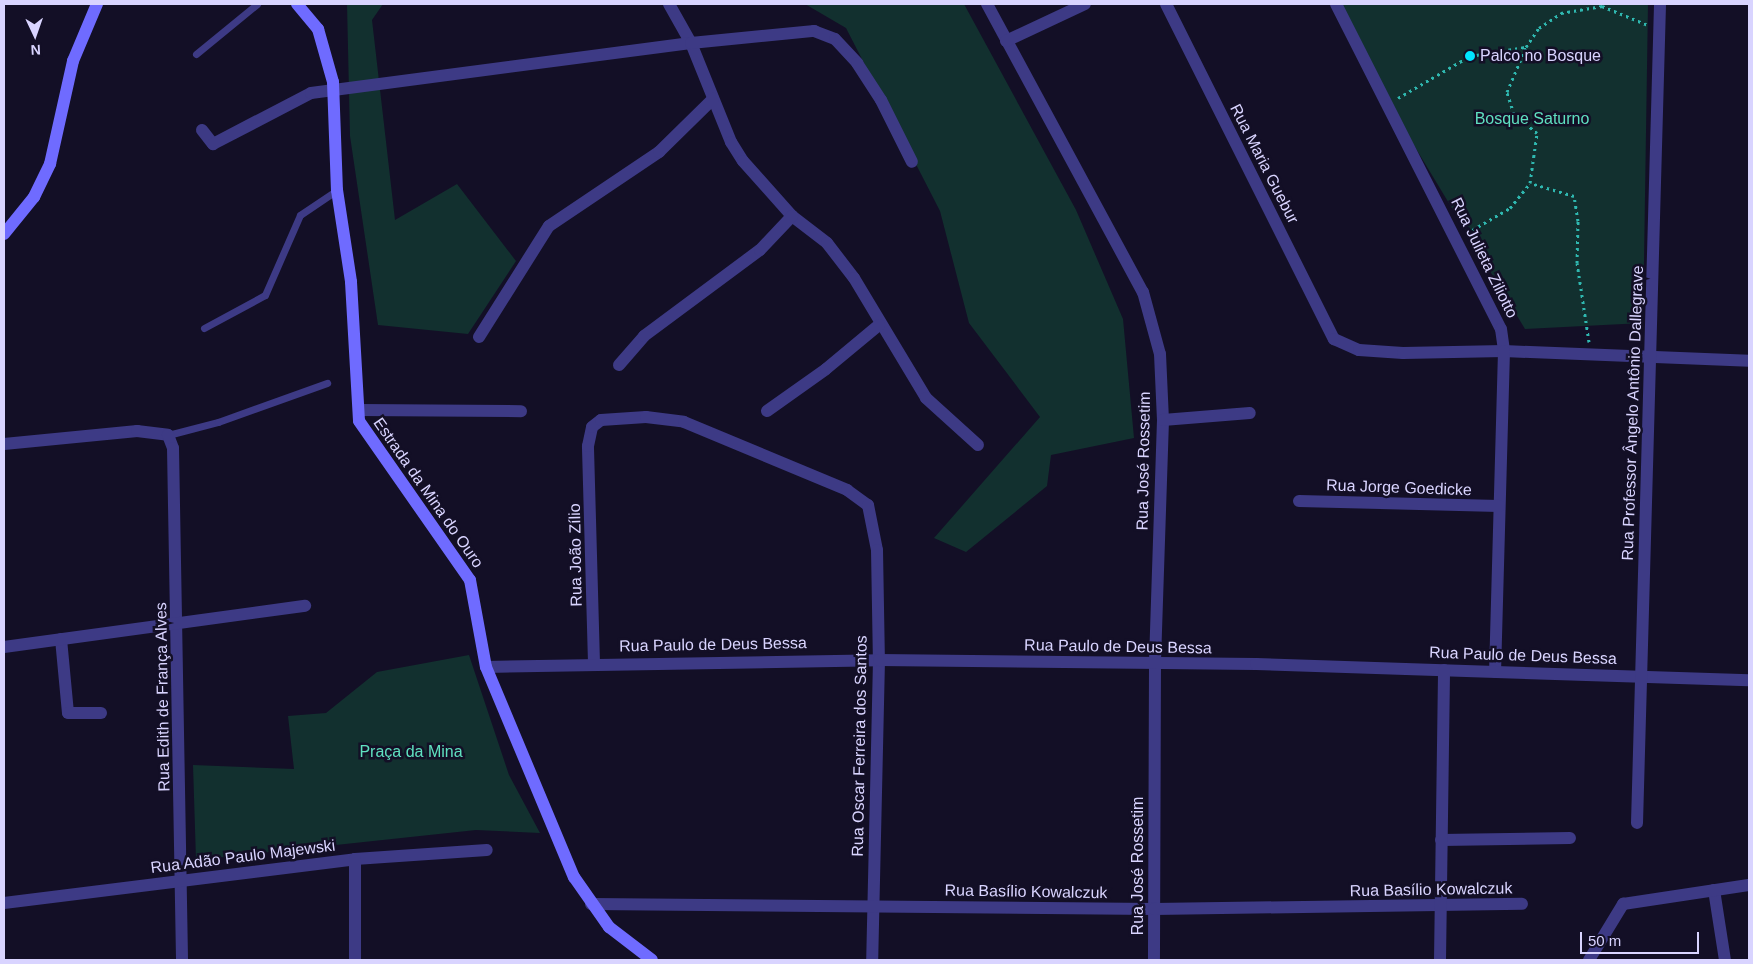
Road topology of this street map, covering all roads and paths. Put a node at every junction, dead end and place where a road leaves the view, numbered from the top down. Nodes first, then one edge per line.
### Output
1 (97, 4) edge
2 (257, 4) edge
3 (297, 4) edge
4 (669, 4) edge
5 (986, 4) edge
6 (1085, 4) edge
7 (1166, 4) edge
8 (1336, 4) edge
9 (1660, 4) edge
10 (1660, 30) junction
11 (1006, 41) junction
12 (691, 43) junction
13 (1526, 47) junction
14 (196, 54) dead end
15 (333, 90) junction
16 (713, 99) junction
17 (1389, 104) dead end
18 (202, 130) dead end
19 (912, 162) dead end
20 (1530, 183) junction
21 (337, 190) junction
22 (792, 216) junction
23 (4, 234) edge
24 (1458, 238) junction
25 (879, 325) junction
26 (1587, 326) dead end
27 (204, 328) dead end
28 (479, 336) dead end
29 (1504, 351) junction
30 (1651, 358) junction
31 (1749, 361) edge
32 (619, 366) dead end
33 (327, 383) dead end
34 (359, 410) junction
35 (521, 411) dead end
36 (767, 411) dead end
37 (1250, 413) dead end
38 (1163, 420) junction
39 (168, 435) junction
40 (4, 444) edge
41 (978, 445) dead end
42 (588, 446) joint
43 (1299, 501) dead end
44 (1499, 506) junction
45 (305, 606) dead end
46 (177, 621) junction
47 (62, 639) junction
48 (4, 647) edge
49 (880, 660) junction
50 (594, 663) junction
51 (1156, 664) junction
52 (486, 667) junction
53 (1444, 670) junction
54 (1494, 672) junction
55 (1642, 676) junction
56 (1749, 680) edge
57 (101, 713) dead end
58 (1637, 823) dead end
59 (1570, 838) dead end
60 (1441, 840) junction
61 (487, 850) dead end
62 (356, 859) junction
63 (184, 882) junction
64 (1749, 885) edge
65 (1714, 890) junction
66 (4, 903) edge
67 (591, 904) junction
68 (1522, 904) dead end
69 (872, 906) junction
70 (1440, 907) junction
71 (1154, 909) junction
72 (182, 960) edge
73 (355, 960) edge
74 (652, 960) edge
75 (872, 960) edge
76 (1154, 960) edge
77 (1440, 960) edge
78 (1589, 960) edge
79 (1725, 960) edge

1 - 23 street
2 - 14 lane
3 - 15 street, Estrada da Mina do Ouro
4 - 12 street
5 - 11 street, Rua José Rossetim
6 - 11 street
7 - 29 street, Rua Maria Guebur
8 - 24 street, Rua Julieta Ziliotto
9 - 10 street, Rua Professor Ângelo Antônio Dallegrave
10 - 13 path
10 - 30 street, Rua Professor Ângelo Antônio Dallegrave
11 - 38 street, Rua José Rossetim
12 - 15 street
12 - 16 street
12 - 19 street
13 - 17 path
13 - 20 path
15 - 18 street
15 - 21 street, Estrada da Mina do Ouro
16 - 22 street
16 - 28 street
20 - 24 path
20 - 26 path
21 - 27 lane
21 - 34 street, Estrada da Mina do Ouro
22 - 25 street
22 - 32 street
24 - 29 street, Rua Julieta Ziliotto
25 - 36 street
25 - 41 street
29 - 30 street
29 - 44 street, Rua Julieta Ziliotto
30 - 31 street
30 - 55 street, Rua Professor Ângelo Antônio Dallegrave
33 - 39 lane
34 - 35 street
34 - 52 street, Estrada da Mina do Ouro
37 - 38 street
38 - 51 street, Rua José Rossetim
39 - 40 street
39 - 46 street, Rua Edith de França Alves
42 - 49 street, Rua Oscar Ferreira dos Santos
42 - 50 street, Rua João Zílio
43 - 44 street, Rua Jorge Goedicke
44 - 54 street, Rua Julieta Ziliotto
45 - 46 street
46 - 47 street
46 - 63 street, Rua Edith de França Alves
47 - 48 street
47 - 57 street
49 - 50 street, Rua Paulo de Deus Bessa
49 - 51 street, Rua Paulo de Deus Bessa
49 - 69 street, Rua Oscar Ferreira dos Santos
50 - 52 street, Rua Paulo de Deus Bessa
51 - 53 street, Rua Paulo de Deus Bessa
51 - 71 street, Rua José Rossetim
52 - 67 street, Estrada da Mina do Ouro
53 - 54 street, Rua Paulo de Deus Bessa
53 - 60 street
54 - 55 street, Rua Paulo de Deus Bessa
55 - 56 street, Rua Paulo de Deus Bessa
55 - 58 street, Rua Professor Ângelo Antônio Dallegrave
59 - 60 street
60 - 70 street
61 - 62 street, Rua Adão Paulo Majewski
62 - 63 street, Rua Adão Paulo Majewski
62 - 73 street
63 - 66 street, Rua Adão Paulo Majewski
63 - 72 street, Rua Edith de França Alves
64 - 65 street
65 - 78 street
65 - 79 street
67 - 69 street, Rua Basílio Kowalczuk
67 - 74 street, Estrada da Mina do Ouro
68 - 70 street, Rua Basílio Kowalczuk
69 - 71 street, Rua Basílio Kowalczuk
69 - 75 street, Rua Oscar Ferreira dos Santos
70 - 71 street, Rua Basílio Kowalczuk
70 - 77 street
71 - 76 street, Rua José Rossetim

